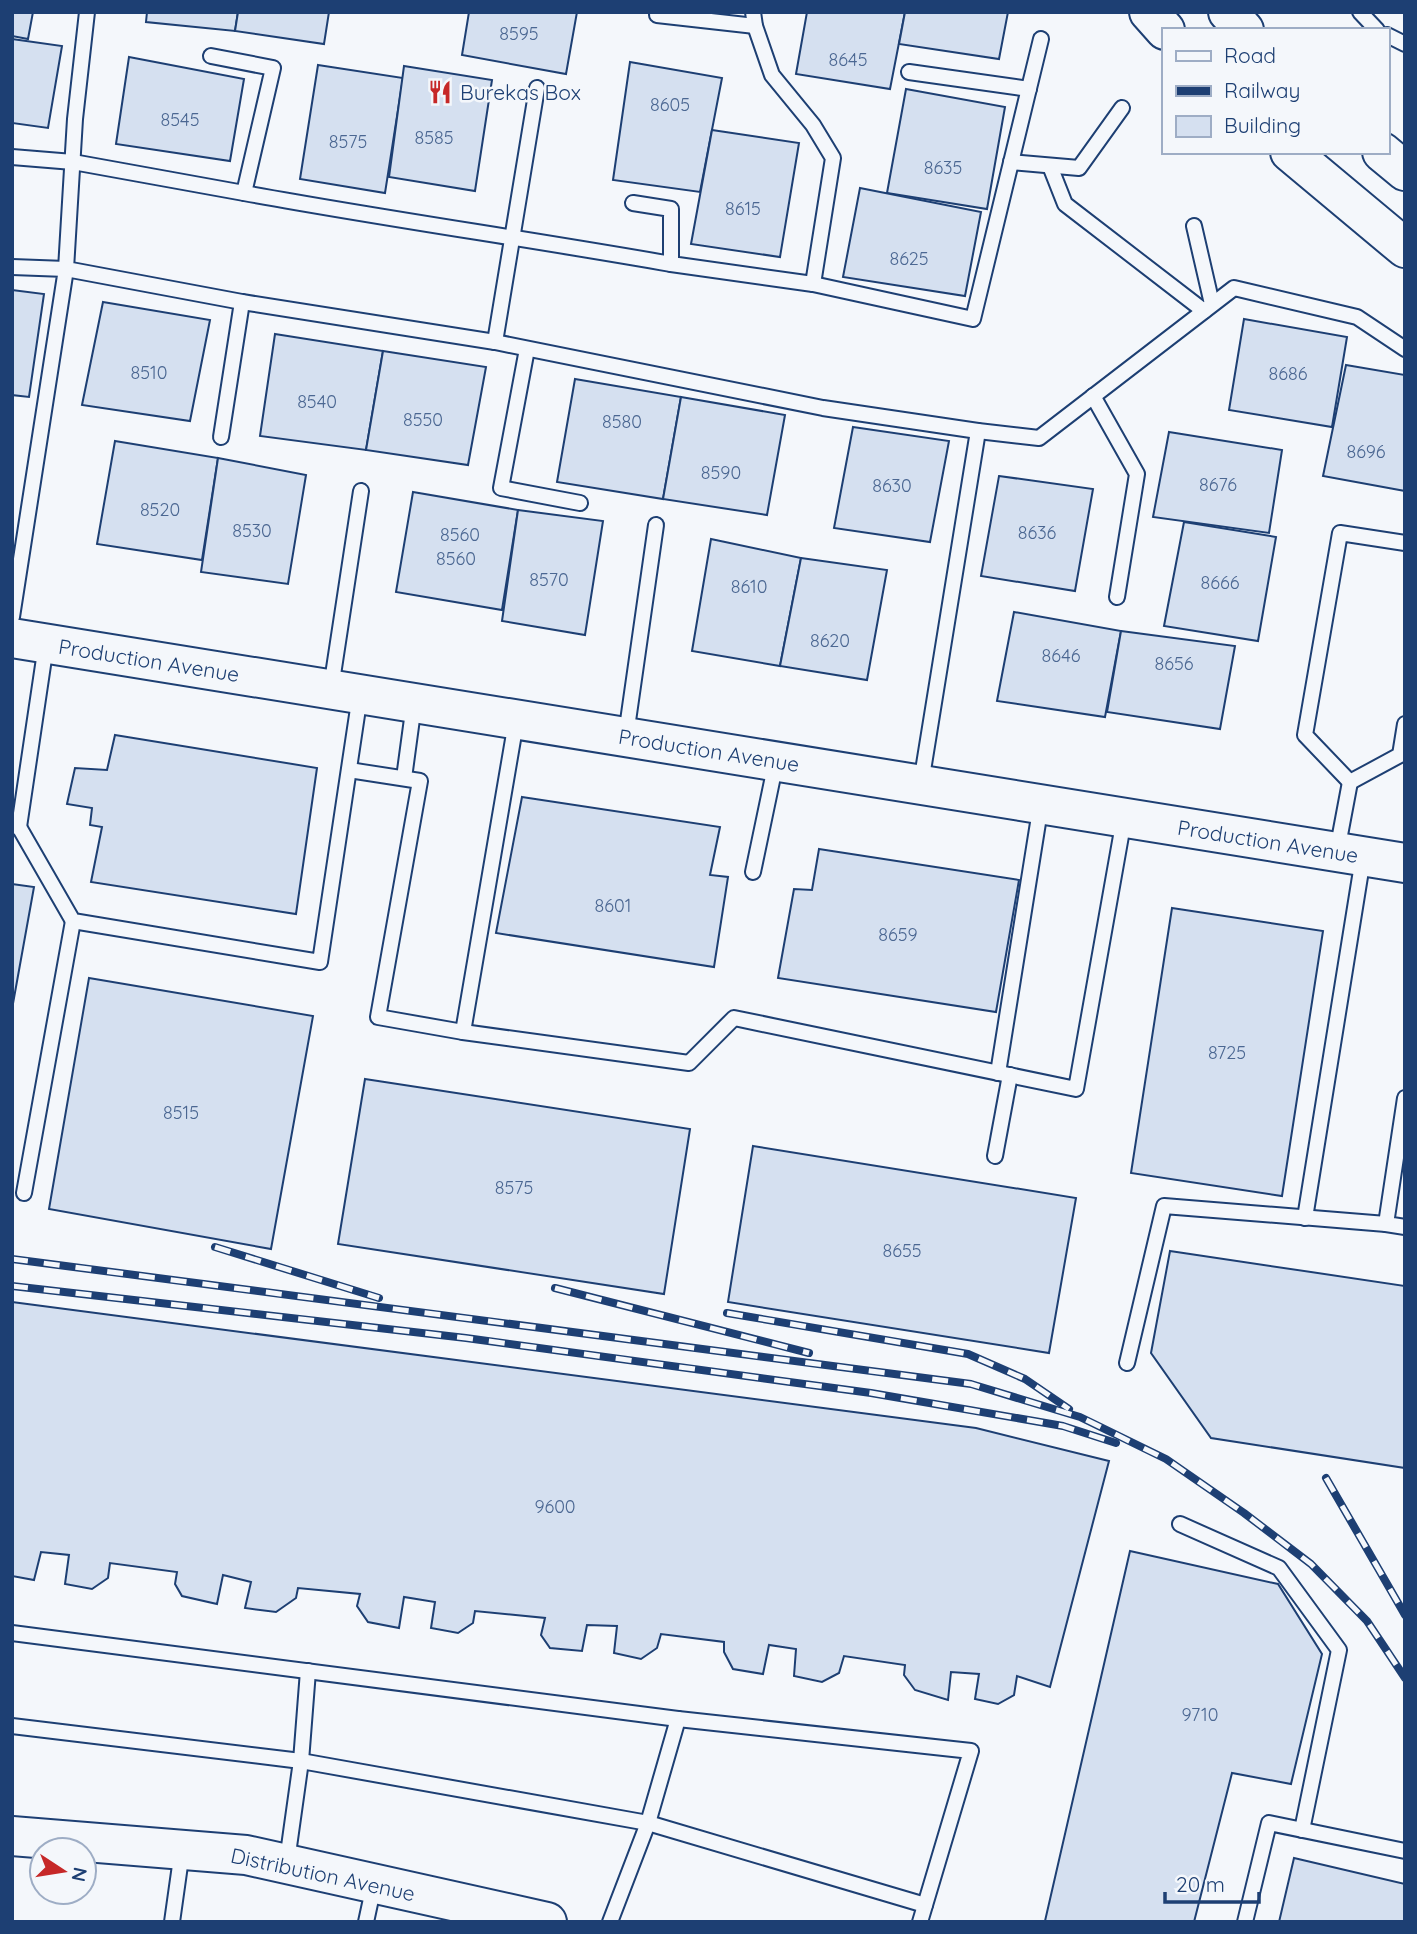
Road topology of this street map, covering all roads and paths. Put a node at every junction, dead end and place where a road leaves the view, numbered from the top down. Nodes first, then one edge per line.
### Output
1 (87, 12) edge
2 (1149, 12) edge
3 (1228, 12) edge
4 (1360, 12) edge
5 (657, 15) dead end
6 (754, 19) edge
7 (1163, 28) edge
8 (1242, 28) edge
9 (1375, 28) edge
10 (1389, 36) edge
11 (1041, 39) dead end
12 (1405, 44) edge
13 (211, 57) dead end
14 (909, 72) dead end
15 (537, 88) dead end
16 (1029, 89) junction
17 (1122, 108) dead end
18 (1292, 154) edge
19 (1384, 154) edge
20 (12, 157) edge
21 (74, 162) junction
22 (1011, 162) junction
23 (1049, 166) junction
24 (1405, 171) edge
25 (244, 193) junction
26 (633, 203) dead end
27 (1194, 226) dead end
28 (512, 236) junction
29 (1405, 248) edge
30 (671, 264) junction
31 (12, 267) edge
32 (66, 269) junction
33 (813, 284) junction
34 (242, 302) junction
35 (1208, 308) junction
36 (495, 342) junction
37 (527, 349) junction
38 (1405, 349) edge
39 (1093, 396) junction
40 (978, 431) junction
41 (221, 437) dead end
42 (361, 491) dead end
43 (580, 503) dead end
44 (656, 525) dead end
45 (1405, 543) edge
46 (1117, 597) dead end
47 (12, 617) edge
48 (29, 641) edge
49 (345, 691) junction
50 (415, 702) junction
51 (517, 719) junction
52 (1405, 724) edge
53 (626, 737) junction
54 (776, 760) junction
55 (349, 770) junction
56 (404, 778) junction
57 (1350, 782) junction
58 (921, 784) junction
59 (1041, 804) junction
60 (1124, 817) junction
61 (15, 826) edge
62 (1350, 854) junction
63 (1405, 863) edge
64 (753, 872) dead end
65 (73, 921) junction
66 (463, 1032) junction
67 (1004, 1074) junction
68 (1405, 1098) edge
69 (995, 1156) dead end
70 (24, 1194) dead end
71 (1305, 1218) junction
72 (1386, 1224) junction
73 (1405, 1227) edge
74 (1127, 1363) dead end
75 (1180, 1524) dead end
76 (12, 1633) edge
77 (308, 1671) junction
78 (678, 1719) junction
79 (12, 1726) edge
80 (301, 1761) junction
81 (648, 1822) junction
82 (1302, 1830) junction
83 (12, 1836) edge
84 (182, 1850) junction
85 (1405, 1851) edge
86 (287, 1864) junction
87 (374, 1884) junction
88 (925, 1905) junction
89 (172, 1922) edge
90 (366, 1922) edge
91 (547, 1922) edge
92 (610, 1922) edge
93 (920, 1922) edge
94 (1245, 1922) edge

1 - 21 lane
2 - 7 street
3 - 8 street
4 - 9 lane
5 - 6 lane
6 - 33 lane
10 - 12 lane
11 - 16 lane
13 - 25 lane
14 - 16 lane
15 - 28 lane
16 - 22 lane
17 - 23 lane
18 - 29 street
19 - 24 street
20 - 21 lane
21 - 25 lane
21 - 32 lane
22 - 23 lane
22 - 33 lane
23 - 35 lane
25 - 28 lane
26 - 30 lane
27 - 35 lane
28 - 30 lane
28 - 36 lane
30 - 33 lane
31 - 32 lane
32 - 34 lane
32 - 47 lane
34 - 36 lane
34 - 41 lane
35 - 38 lane
35 - 39 lane
36 - 37 lane
37 - 40 lane
37 - 43 lane
39 - 40 lane
39 - 46 lane
40 - 58 lane
42 - 49 lane
44 - 53 lane
45 - 57 lane
48 - 49 street, Production Avenue
48 - 61 lane
49 - 50 street, Production Avenue
49 - 55 lane
50 - 51 street, Production Avenue
50 - 56 lane
51 - 53 street, Production Avenue
51 - 66 lane
52 - 57 lane
53 - 54 street, Production Avenue
54 - 58 street, Production Avenue
54 - 64 lane
55 - 56 lane
55 - 65 lane
56 - 66 lane
57 - 62 lane
58 - 59 street, Production Avenue
59 - 60 street, Production Avenue
59 - 67 lane
60 - 62 street, Production Avenue
60 - 67 lane
61 - 65 lane
62 - 63 street, Production Avenue
62 - 71 lane
65 - 70 lane
66 - 67 lane
67 - 69 lane
68 - 72 lane
71 - 72 lane
71 - 74 lane
72 - 73 lane
75 - 82 lane
76 - 77 lane
77 - 78 lane
77 - 80 lane
78 - 81 lane
78 - 88 lane
79 - 80 lane
80 - 81 lane
80 - 86 lane
81 - 88 lane
81 - 92 lane
82 - 85 lane
82 - 94 lane
83 - 84 street, Distribution Avenue
84 - 86 street, Distribution Avenue
84 - 89 lane
86 - 87 street, Distribution Avenue
87 - 90 lane
87 - 91 street, Distribution Avenue
88 - 93 lane

